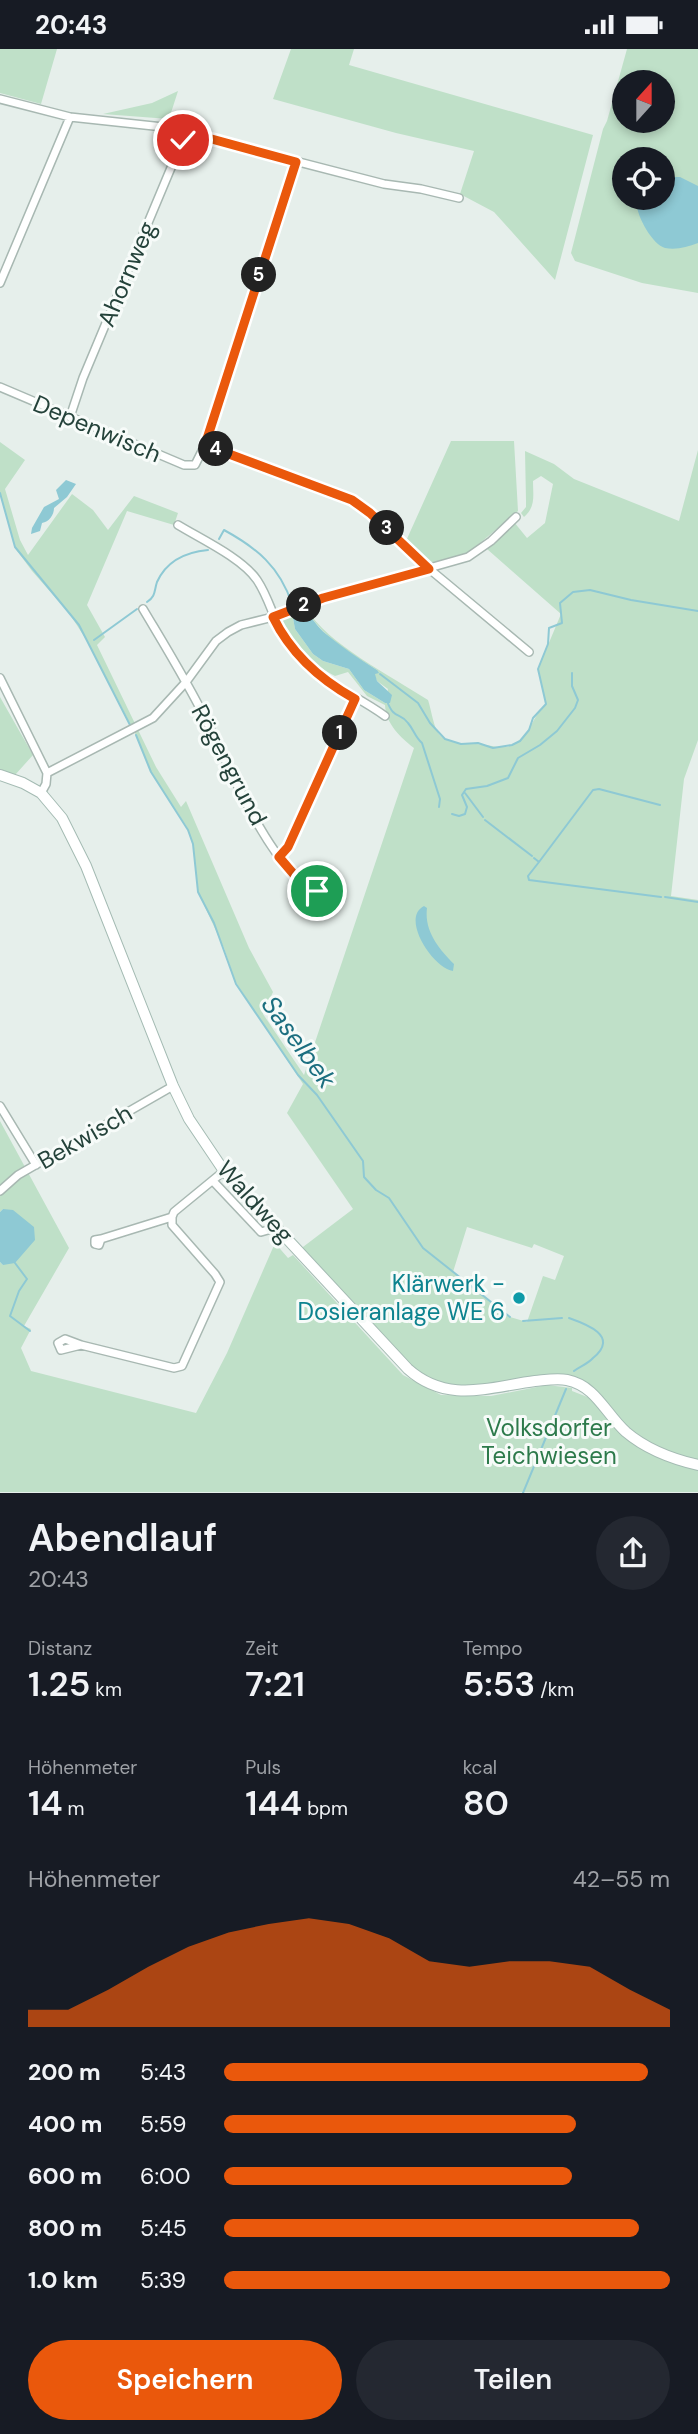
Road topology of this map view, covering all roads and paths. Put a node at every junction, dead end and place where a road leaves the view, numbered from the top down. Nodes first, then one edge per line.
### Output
1 (0, 99) edge
2 (70, 117) junction
3 (186, 132) junction
4 (296, 162) junction
5 (459, 198) dead end
6 (0, 283) edge
7 (0, 387) edge
8 (70, 417) junction
9 (205, 445) junction
10 (516, 517) dead end
11 (178, 525) dead end
12 (429, 569) junction
13 (143, 609) dead end
14 (273, 617) junction
15 (529, 652) dead end
16 (0, 678) edge
17 (186, 682) junction
18 (355, 699) junction
19 (385, 716) dead end
20 (47, 773) junction
21 (0, 775) edge
22 (41, 793) junction
23 (279, 857) junction
24 (338, 898) dead end
25 (173, 1086) junction
26 (0, 1105) edge
27 (36, 1165) junction
28 (224, 1171) junction
29 (213, 1181) junction
30 (0, 1191) edge
31 (172, 1217) junction
32 (275, 1225) junction
33 (101, 1239) dead end
34 (81, 1345) dead end
35 (698, 1465) edge

1 - 2 street
2 - 3 street
2 - 6 street
3 - 4 street
3 - 8 street, Ahornweg
4 - 5 street
4 - 9 street
7 - 8 street, Depenwisch
8 - 9 street, Depenwisch
9 - 12 street
10 - 12 street
11 - 14 street
12 - 14 street
12 - 15 street
13 - 17 street, Rögengrund
14 - 17 street
14 - 18 street
16 - 20 street
17 - 20 street
17 - 23 street, Rögengrund
18 - 19 street
18 - 23 street
20 - 22 street
21 - 22 main road, Waldweg
22 - 25 main road, Waldweg
23 - 24 street, Rögengrund
25 - 27 street, Bekwisch
25 - 28 main road, Waldweg
26 - 27 street
27 - 30 street, Bekwisch
28 - 29 street
28 - 32 main road, Waldweg
29 - 31 street
29 - 32 street
31 - 33 street
31 - 34 street
32 - 35 main road, Waldweg

